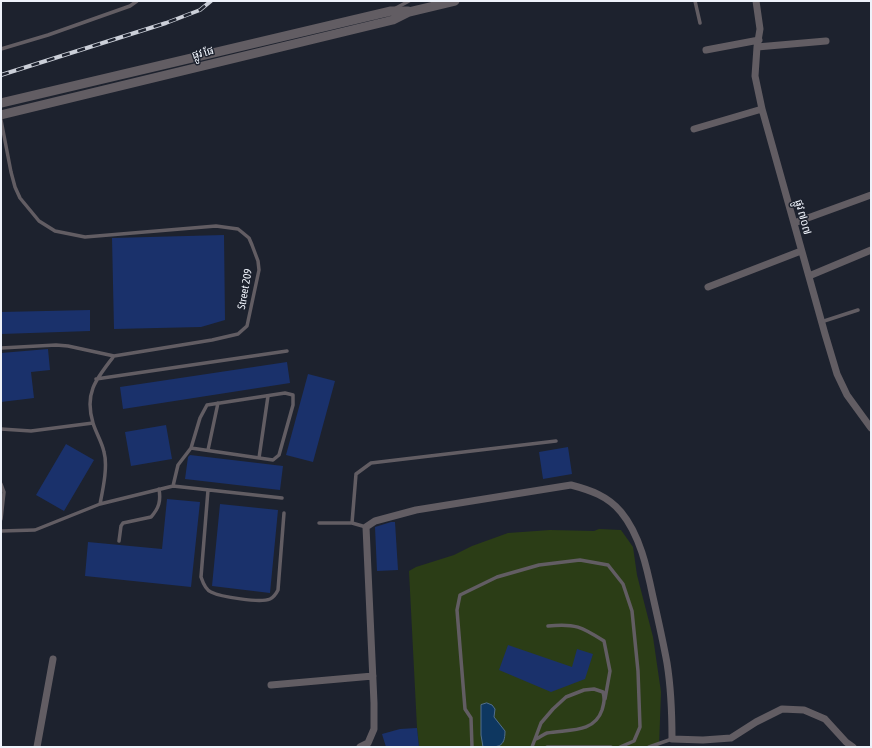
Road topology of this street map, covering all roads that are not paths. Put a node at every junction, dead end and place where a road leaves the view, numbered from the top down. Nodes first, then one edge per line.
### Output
1 (137, 1) edge
2 (409, 1) edge
3 (695, 1) edge
4 (756, 1) edge
5 (450, 2) edge
6 (391, 11) junction
7 (409, 12) junction
8 (700, 23) dead end
9 (826, 41) dead end
10 (758, 44) junction
11 (1, 49) edge
12 (706, 50) dead end
13 (1, 103) edge
14 (762, 109) junction
15 (1, 115) edge
16 (1, 120) edge
17 (694, 129) dead end
18 (871, 195) edge
19 (794, 223) junction
20 (871, 250) edge
21 (801, 251) junction
22 (809, 276) junction
23 (708, 287) dead end
24 (858, 310) dead end
25 (821, 322) junction
26 (1, 348) edge
27 (287, 351) dead end
28 (114, 356) junction
29 (96, 379) junction
30 (268, 396) junction
31 (218, 403) junction
32 (93, 423) junction
33 (871, 428) edge
34 (1, 429) edge
35 (556, 441) dead end
36 (191, 448) junction
37 (208, 450) junction
38 (258, 458) junction
39 (1, 484) edge
40 (173, 486) junction
41 (159, 490) junction
42 (208, 490) junction
43 (282, 498) dead end
44 (100, 504) junction
45 (284, 513) dead end
46 (1, 519) edge
47 (352, 523) junction
48 (320, 524) dead end
49 (366, 527) junction
50 (1, 531) edge
51 (119, 541) dead end
52 (548, 626) dead end
53 (53, 659) dead end
54 (373, 676) junction
55 (271, 685) dead end
56 (605, 700) junction
57 (536, 738) junction
58 (672, 739) junction
59 (37, 747) edge
60 (360, 747) edge
61 (472, 747) edge
62 (532, 747) edge
63 (547, 747) edge
64 (571, 747) edge
65 (611, 747) edge
66 (620, 747) edge
67 (649, 747) edge
68 (853, 747) edge

1 - 11 lane
2 - 6 lane
3 - 8 lane
4 - 10 street, ផ្លូវ ៧០៧
5 - 7 street, ផ្លូវ ផែ
6 - 7 street, ផ្លូវ ផែ
6 - 13 street, ផ្លូវ ផែ
7 - 15 street, ផ្លូវ ផែ
9 - 10 street
10 - 12 street
10 - 14 street, ផ្លូវ ៧០៧
14 - 17 street
14 - 19 street, ផ្លូវ ៧០៧
16 - 28 lane, Street 209
18 - 19 street
19 - 21 street, ផ្លូវ ៧០៧
20 - 22 street
21 - 22 street, ផ្លូវ ៧០៧
21 - 23 street
22 - 25 street, ផ្លូវ ៧០៧
24 - 25 lane
25 - 33 street, ផ្លូវ ៧០៧
26 - 28 lane
27 - 29 lane
28 - 29 lane
29 - 32 lane
30 - 31 lane
30 - 38 lane
30 - 38 lane
31 - 36 lane
31 - 37 lane
32 - 34 lane
32 - 44 lane
35 - 47 lane
36 - 37 lane
36 - 40 lane
37 - 38 lane
39 - 46 lane
40 - 41 lane
40 - 42 lane
41 - 44 lane
41 - 51 lane
42 - 43 lane
42 - 45 lane
44 - 50 lane
47 - 48 lane
47 - 49 lane
49 - 54 street
49 - 58 street
52 - 56 lane
53 - 59 street
54 - 55 street
54 - 60 street
56 - 57 lane
56 - 57 lane
57 - 62 lane
58 - 67 lane
58 - 68 street
61 - 66 lane
63 - 64 lane
64 - 65 lane

